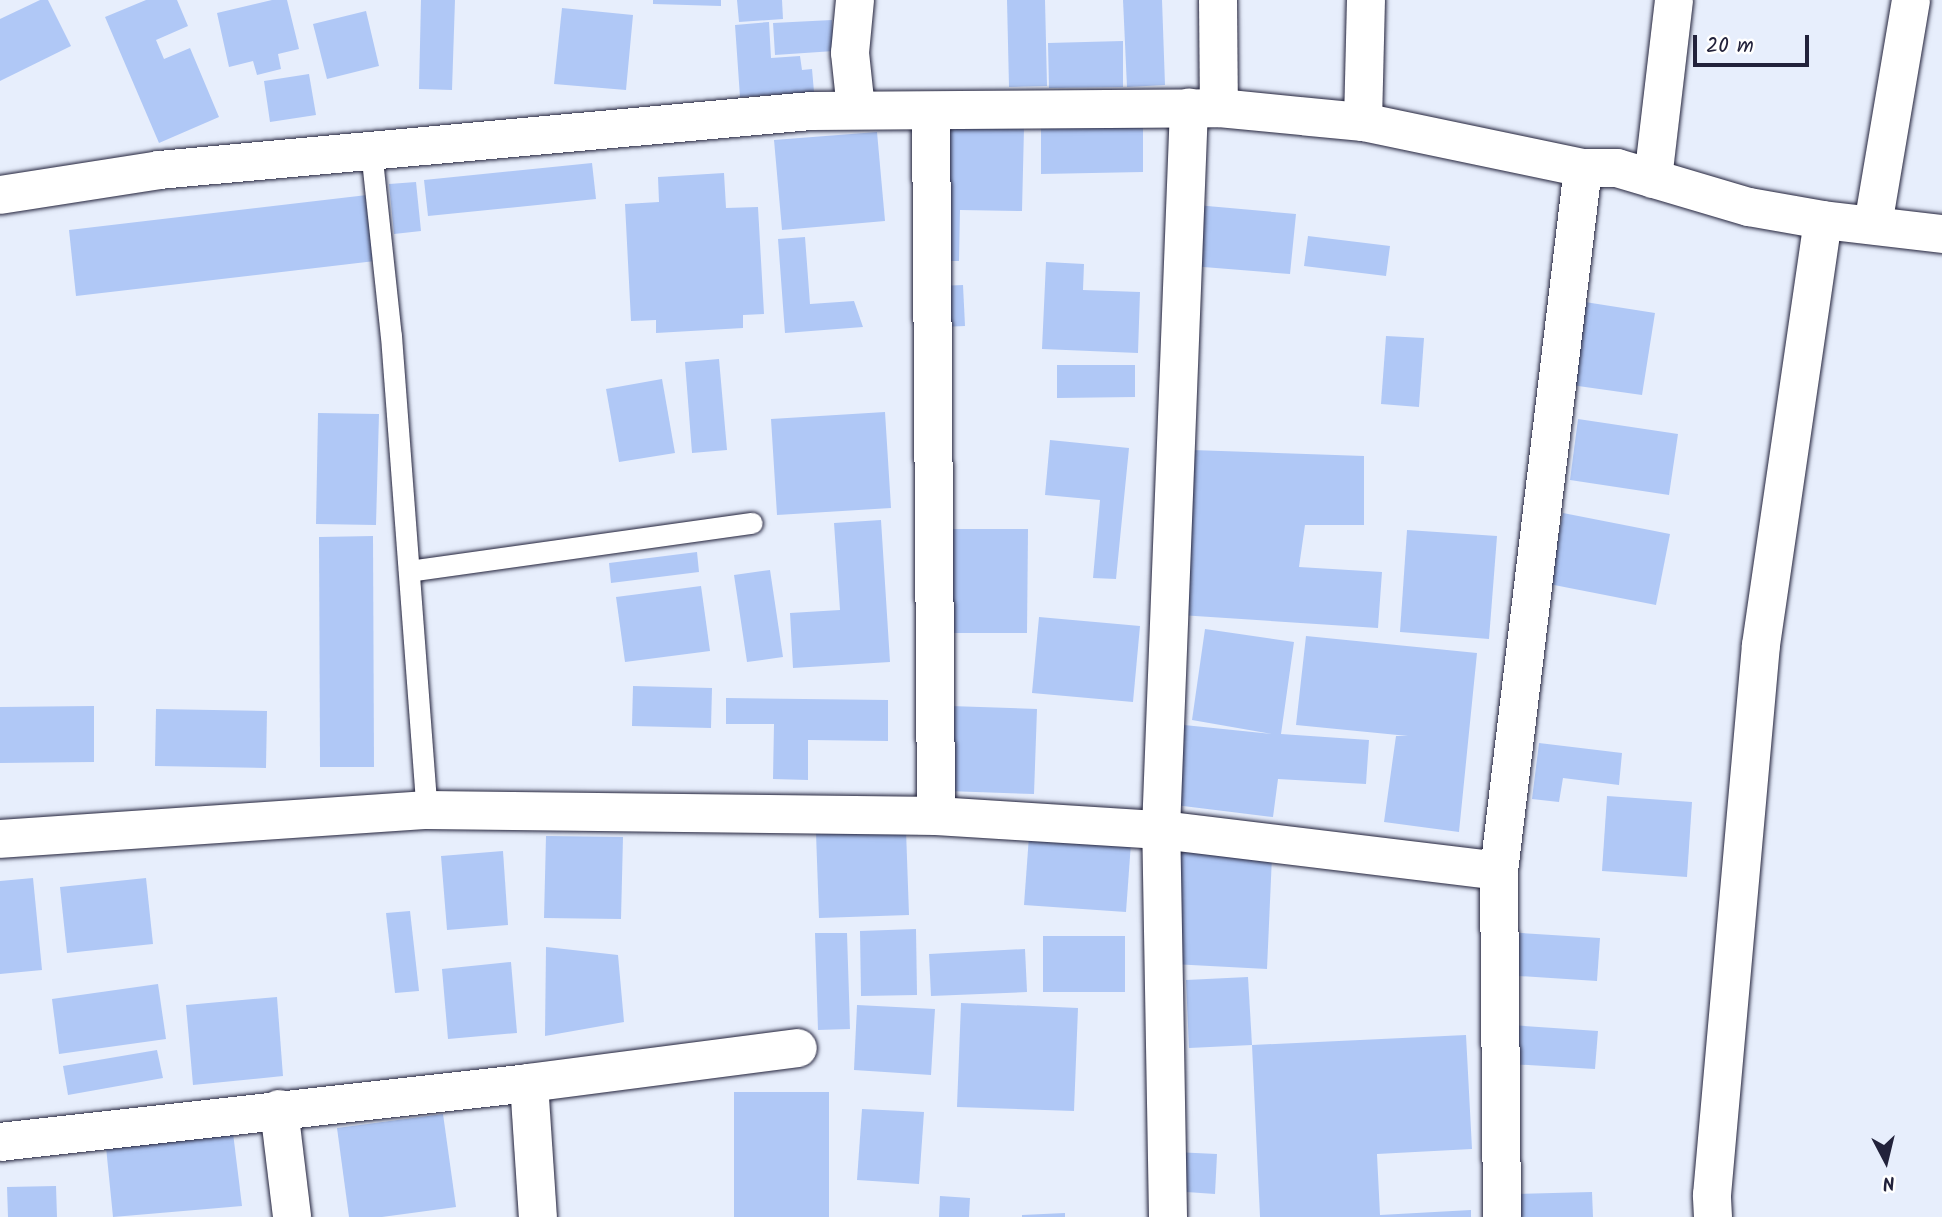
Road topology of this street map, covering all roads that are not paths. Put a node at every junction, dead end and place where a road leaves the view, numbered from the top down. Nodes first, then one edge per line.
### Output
1 (855, 0) edge
2 (1218, 0) edge
3 (1366, 0) edge
4 (1674, 0) edge
5 (1911, 0) edge
6 (1204, 108) junction
7 (856, 109) junction
8 (931, 111) junction
9 (1363, 122) junction
10 (370, 150) junction
11 (1583, 168) junction
12 (1653, 179) junction
13 (0, 195) edge
14 (1823, 220) junction
15 (1873, 225) junction
16 (1942, 234) edge
17 (752, 523) dead end
18 (409, 571) junction
19 (427, 810) junction
20 (936, 816) junction
21 (1161, 830) junction
22 (0, 839) edge
23 (1499, 872) junction
24 (798, 1048) dead end
25 (529, 1083) junction
26 (279, 1109) junction
27 (0, 1142) edge
28 (292, 1217) edge
29 (538, 1217) edge
30 (1168, 1217) edge
31 (1502, 1217) edge
32 (1713, 1217) edge

1 - 7 street
2 - 6 street
3 - 9 street
4 - 12 street
5 - 15 street
6 - 8 street
6 - 9 street
6 - 21 street
7 - 8 street
7 - 10 street
8 - 20 street
9 - 11 street
10 - 13 street
10 - 18 lane
11 - 12 street
11 - 23 street
12 - 14 street
14 - 15 street
14 - 32 street
15 - 16 street
17 - 18 lane
18 - 19 lane
19 - 20 street
19 - 22 street
20 - 21 street
21 - 23 street
21 - 30 street
23 - 31 street
24 - 25 street
25 - 26 street
25 - 29 street
26 - 27 street
26 - 28 street

